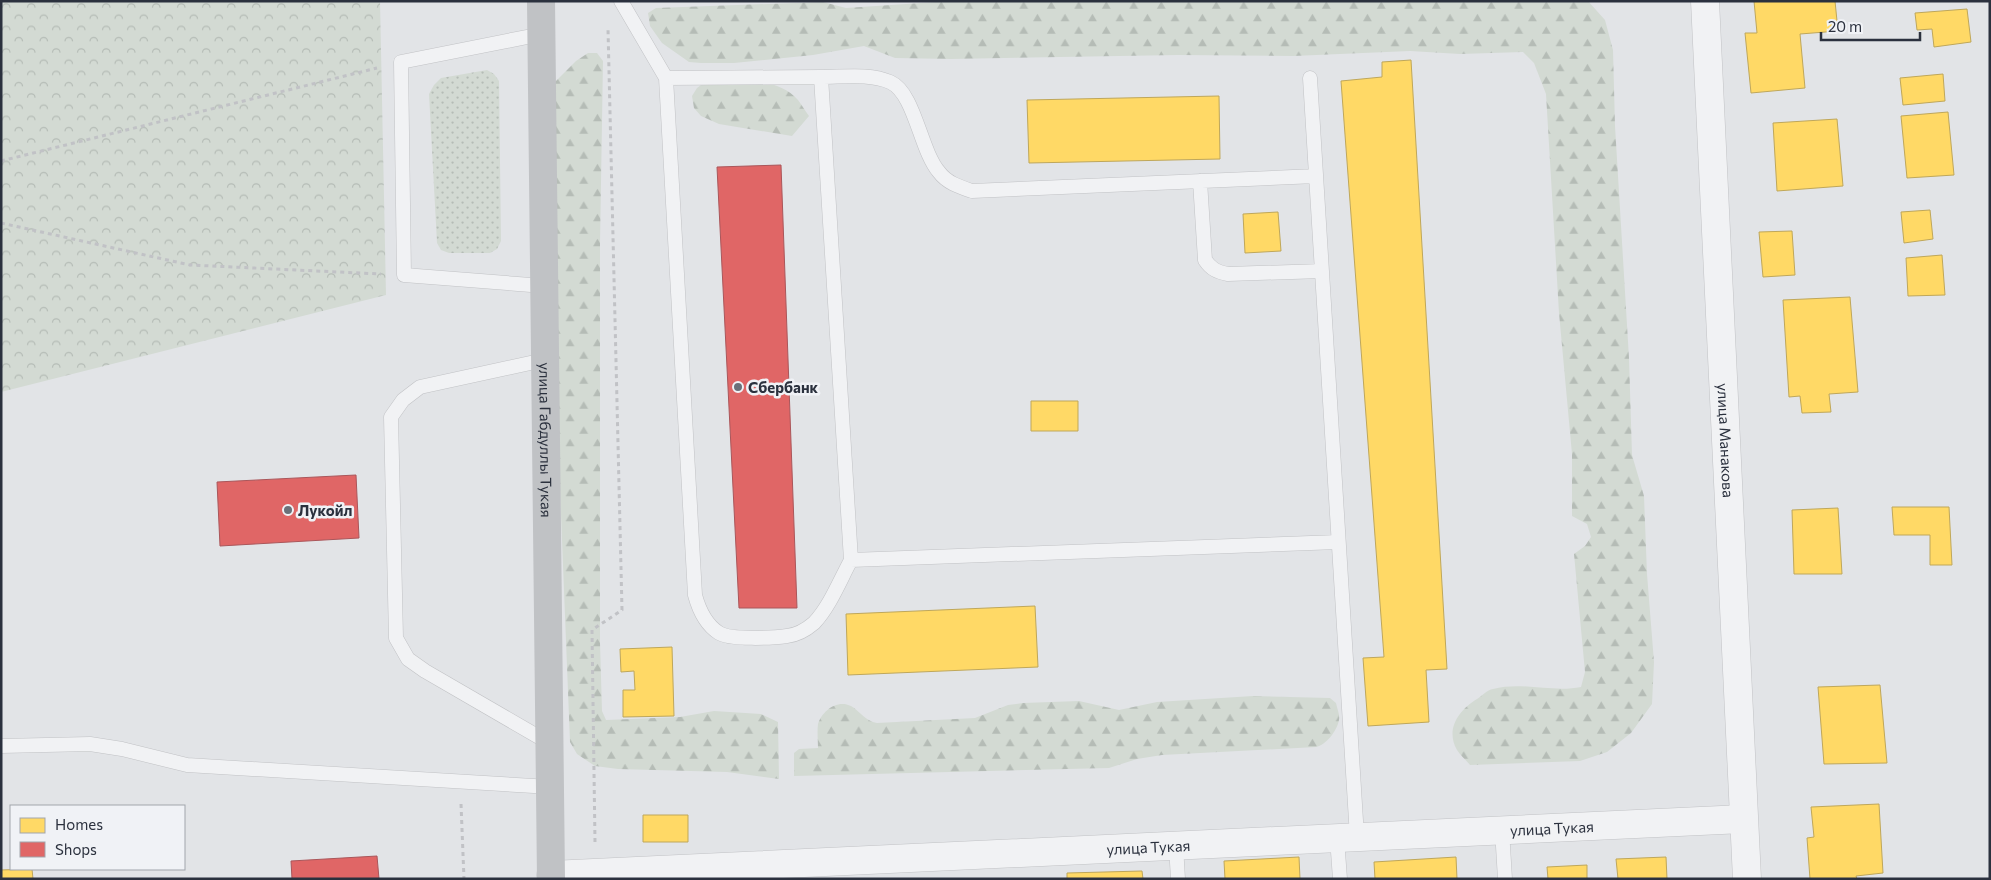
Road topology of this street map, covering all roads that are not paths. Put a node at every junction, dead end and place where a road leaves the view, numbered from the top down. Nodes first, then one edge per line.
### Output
1 (542, 1) edge
2 (621, 1) edge
3 (1705, 1) edge
4 (542, 34) junction
5 (821, 77) junction
6 (666, 78) junction
7 (1310, 78) dead end
8 (1316, 176) junction
9 (1200, 181) junction
10 (1322, 271) junction
11 (544, 286) junction
12 (544, 360) junction
13 (1338, 542) junction
14 (851, 560) junction
15 (551, 744) junction
16 (1, 746) edge
17 (551, 787) junction
18 (1743, 819) junction
19 (1502, 830) junction
20 (1347, 838) junction
21 (1176, 846) junction
22 (551, 877) edge
23 (1178, 879) edge
24 (1340, 879) edge
25 (1505, 879) edge
26 (1747, 879) edge

1 - 4 street, улица Габдуллы Тукая
2 - 6 lane
3 - 18 street, улица Манакова
4 - 11 street, улица Габдуллы Тукая
4 - 11 lane
5 - 6 lane
5 - 9 lane
5 - 14 lane
6 - 14 lane
7 - 8 lane
8 - 9 lane
8 - 10 lane
9 - 10 lane
10 - 13 lane
11 - 12 street, улица Габдуллы Тукая
12 - 15 street, улица Габдуллы Тукая
12 - 15 lane
13 - 14 lane
13 - 20 lane
15 - 17 street, улица Габдуллы Тукая
16 - 17 lane
17 - 22 street, улица Габдуллы Тукая
18 - 19 street, улица Тукая
18 - 26 street, улица Манакова
19 - 20 street, улица Тукая
19 - 25 lane
20 - 21 street, улица Тукая
20 - 24 lane
21 - 22 street, улица Тукая
21 - 23 lane

